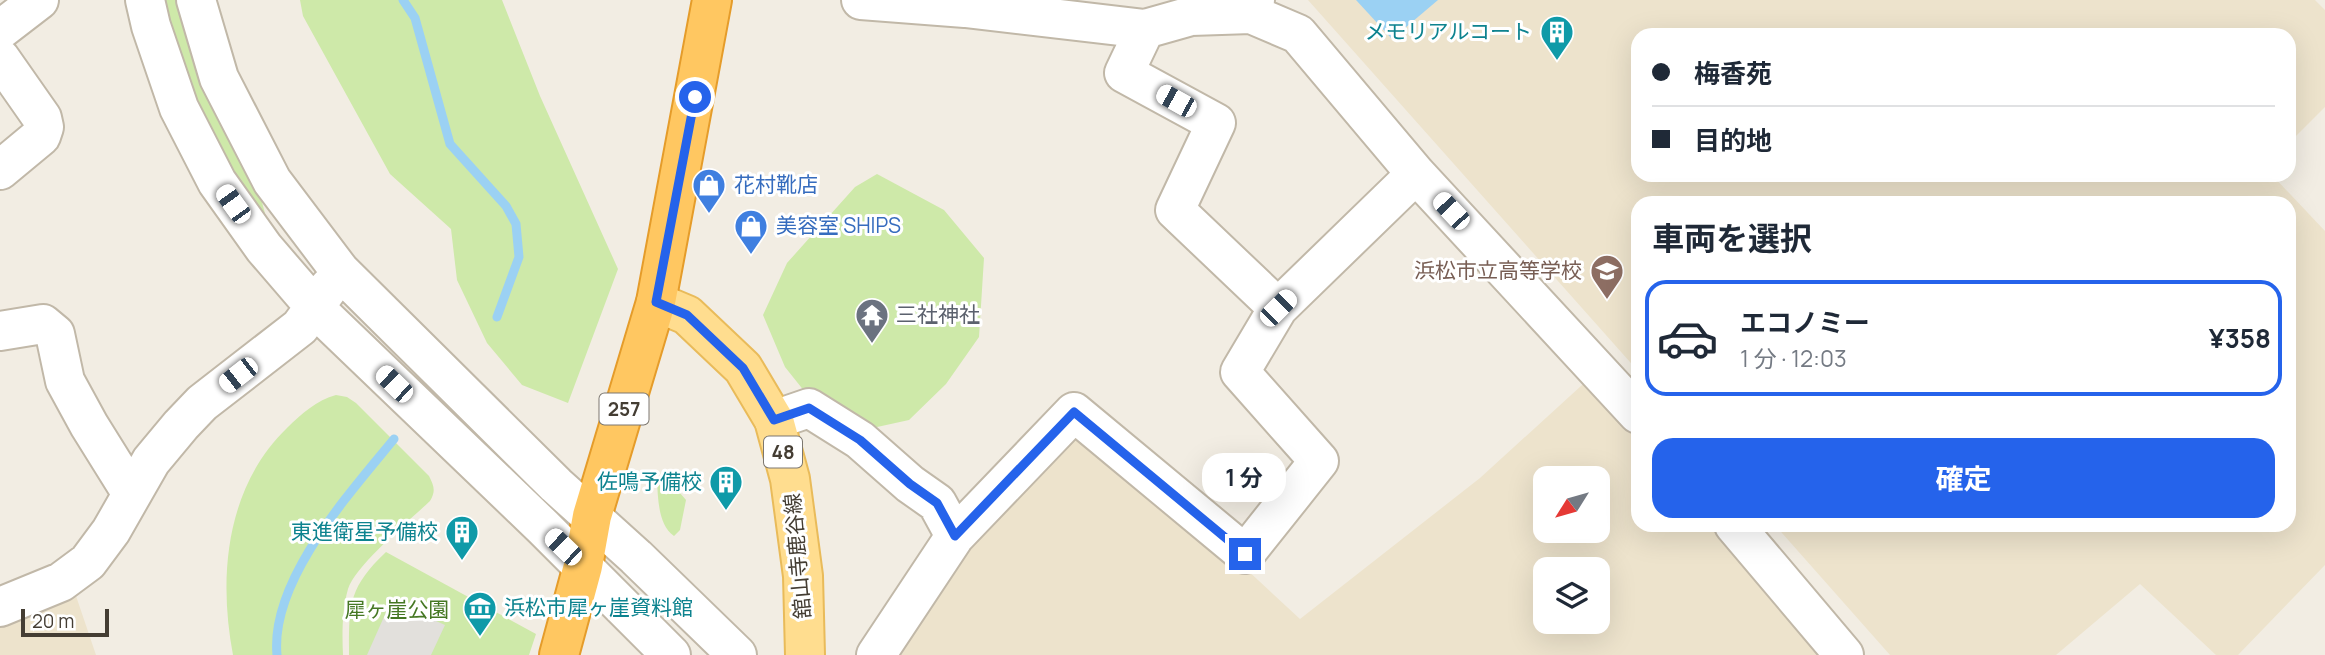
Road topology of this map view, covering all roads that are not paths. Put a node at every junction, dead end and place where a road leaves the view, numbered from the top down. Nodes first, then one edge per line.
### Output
1 (39, 0) edge
2 (145, 0) edge
3 (196, 0) edge
4 (712, 0) edge
5 (861, 0) edge
6 (966, 4) edge
7 (1253, 7) edge
8 (1145, 29) junction
9 (0, 30) edge
10 (0, 58) edge
11 (0, 170) edge
12 (1416, 174) junction
13 (340, 271) junction
14 (656, 302) junction
15 (315, 307) junction
16 (1278, 308) junction
17 (0, 331) edge
18 (1631, 406) edge
19 (774, 420) junction
20 (132, 494) junction
21 (592, 516) junction
22 (1740, 532) edge
23 (955, 536) junction
24 (583, 566) junction
25 (0, 607) edge
26 (559, 655) edge
27 (671, 655) edge
28 (737, 655) edge
29 (805, 655) edge
30 (876, 655) edge
31 (1844, 655) edge

1 - 9 street
2 - 15 street
3 - 13 street
4 - 14 highway, 257
5 - 6 street
6 - 8 street
7 - 8 street
7 - 12 street
8 - 16 street
10 - 11 street
12 - 16 street
12 - 18 street
13 - 15 street
13 - 21 street
14 - 19 main road, 舘山寺鹿谷線 / 48
14 - 21 highway, 257
15 - 20 street
15 - 24 street
16 - 23 street
17 - 20 street
19 - 23 street
19 - 29 main road, 舘山寺鹿谷線 / 48
20 - 25 street
21 - 24 highway, 257
21 - 28 street
22 - 31 street
23 - 30 street
24 - 26 highway, 257
24 - 27 street

